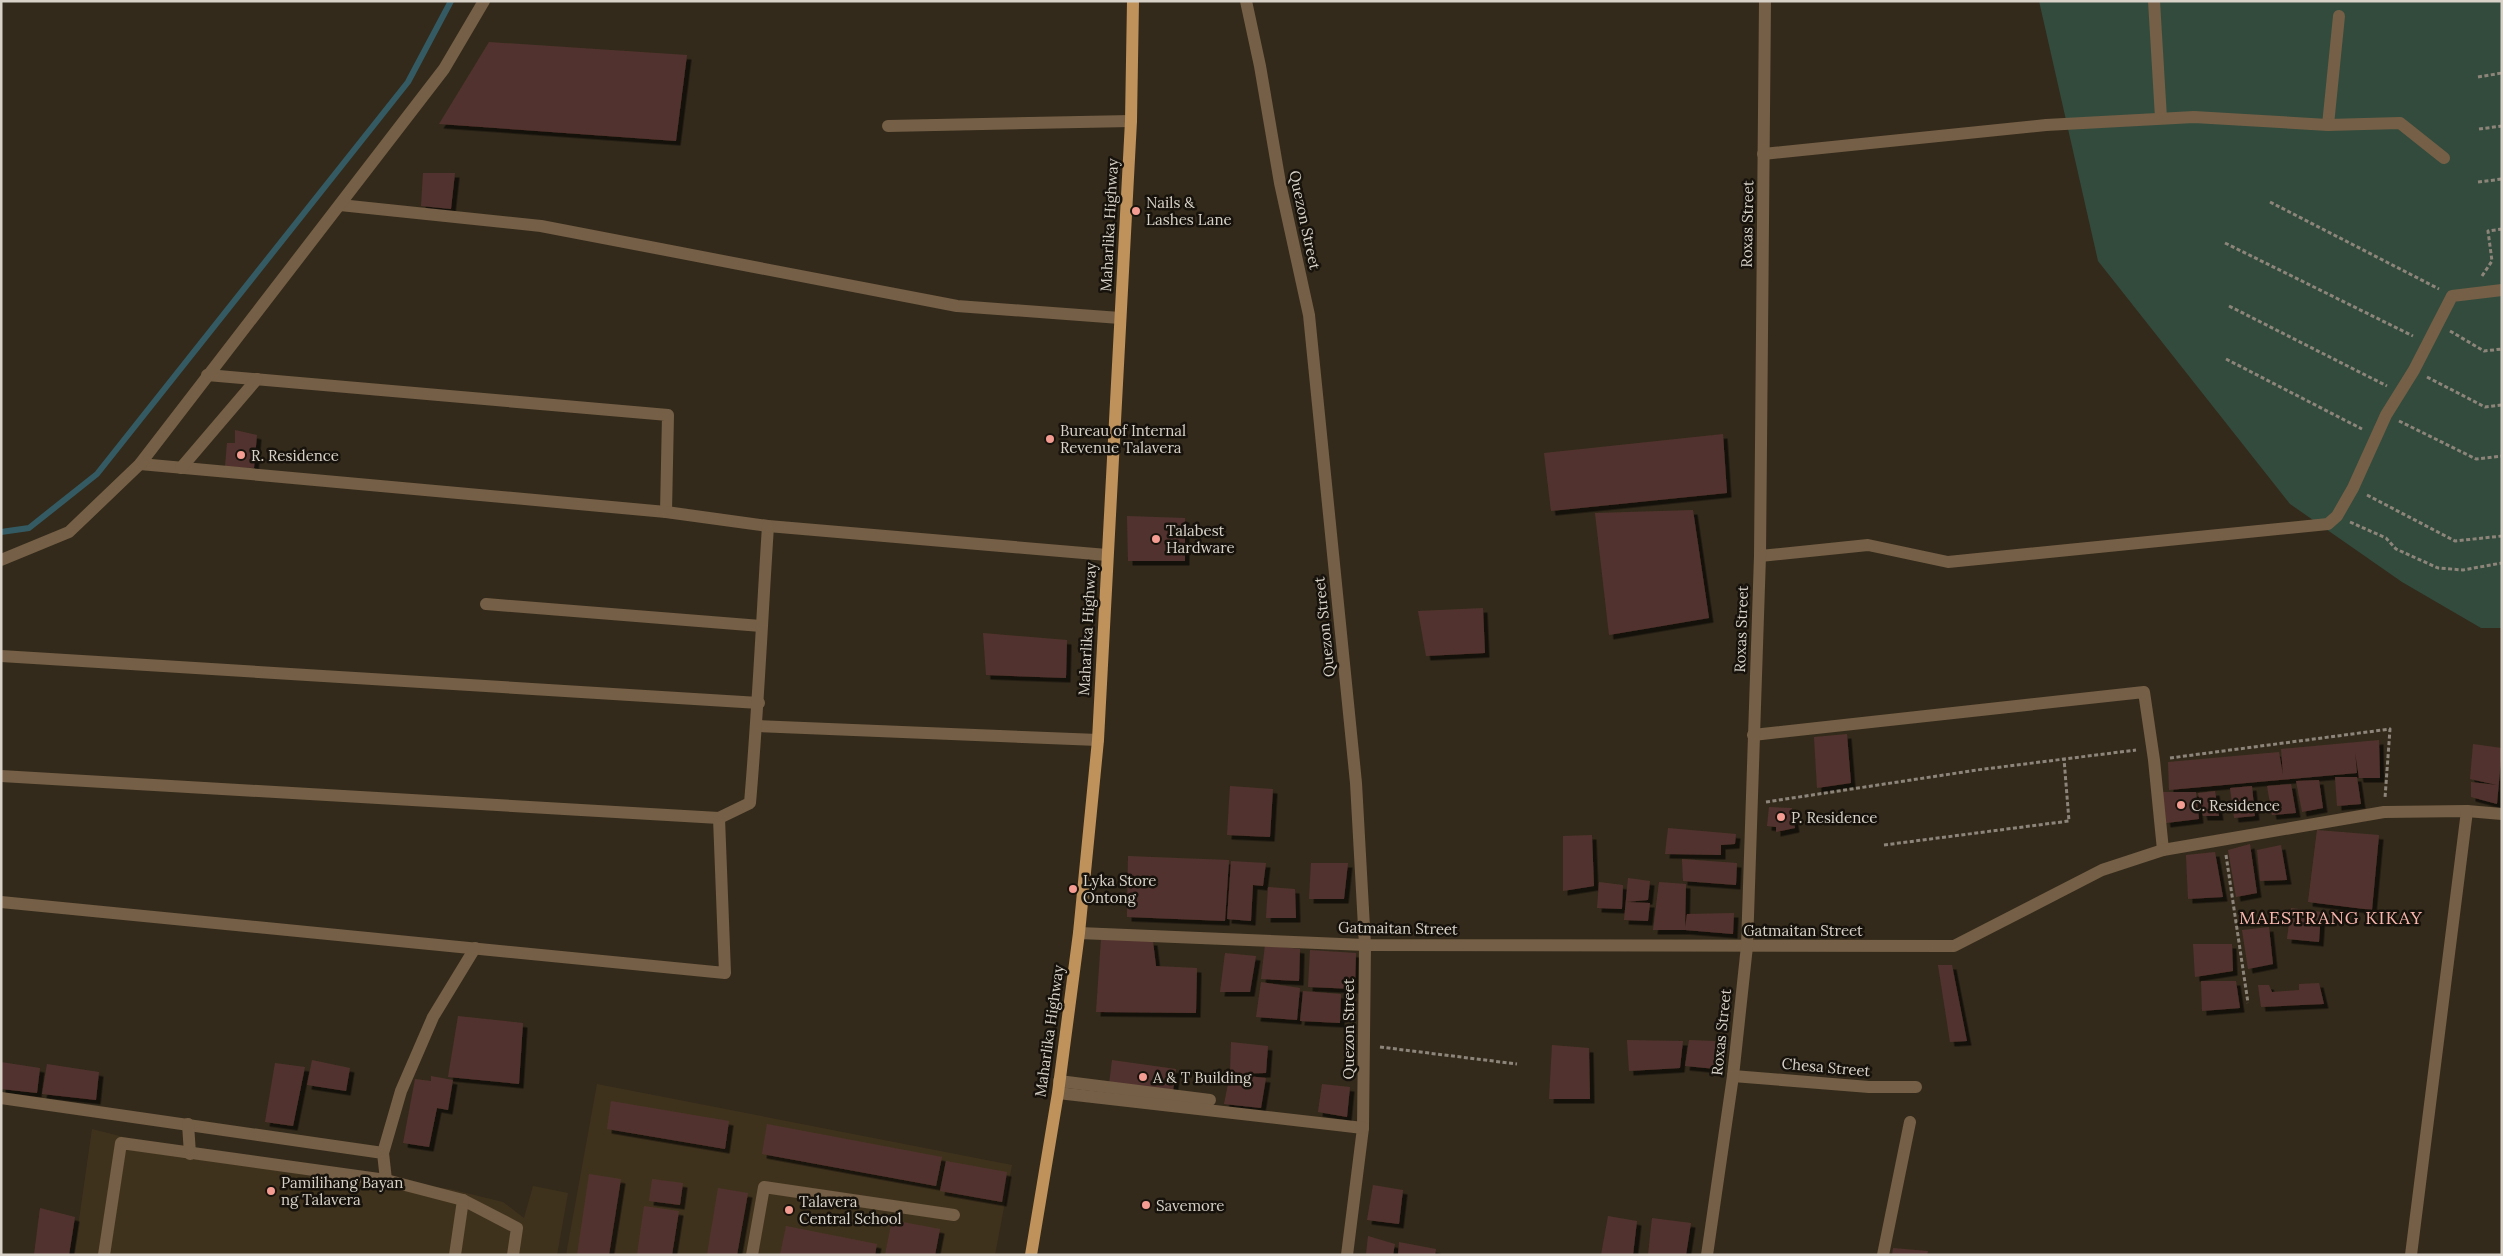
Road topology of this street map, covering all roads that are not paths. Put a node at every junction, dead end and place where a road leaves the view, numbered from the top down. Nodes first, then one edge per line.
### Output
1 (484, 1) edge
2 (1133, 1) edge
3 (1246, 1) edge
4 (1765, 1) edge
5 (2154, 1) edge
6 (2339, 16) dead end
7 (2161, 118) junction
8 (1131, 122) junction
9 (2328, 125) junction
10 (888, 126) dead end
11 (1764, 154) junction
12 (2444, 158) dead end
13 (340, 205) junction
14 (2502, 290) edge
15 (1120, 318) junction
16 (207, 375) junction
17 (257, 380) junction
18 (140, 464) junction
19 (181, 468) junction
20 (666, 512) junction
21 (768, 526) junction
22 (1107, 555) junction
23 (1760, 556) junction
24 (1, 560) edge
25 (486, 604) dead end
26 (761, 626) junction
27 (1, 656) edge
28 (759, 703) junction
29 (757, 726) junction
30 (1753, 735) junction
31 (1098, 740) junction
32 (1, 776) edge
33 (2467, 811) junction
34 (2502, 814) edge
35 (719, 818) junction
36 (2163, 850) junction
37 (1, 902) edge
38 (1079, 933) junction
39 (1365, 945) junction
40 (1747, 946) junction
41 (475, 948) junction
42 (1733, 1076) junction
43 (1058, 1087) junction
44 (1916, 1087) dead end
45 (1, 1098) edge
46 (1210, 1100) dead end
47 (1910, 1122) dead end
48 (188, 1124) junction
49 (1363, 1128) junction
50 (384, 1153) junction
51 (190, 1154) junction
52 (386, 1180) junction
53 (463, 1200) junction
54 (954, 1216) dead end
55 (104, 1255) edge
56 (455, 1255) edge
57 (513, 1255) edge
58 (752, 1255) edge
59 (1032, 1255) edge
60 (1347, 1255) edge
61 (1707, 1255) edge
62 (1883, 1255) edge
63 (2410, 1255) edge

1 - 13 street
2 - 8 main road, Maharlika Highway
3 - 39 street, Quezon Street
4 - 11 street, Roxas Street
5 - 7 street
6 - 9 street
7 - 9 street
7 - 11 street
8 - 10 street
8 - 15 main road, Maharlika Highway
9 - 12 street
11 - 23 street, Roxas Street
13 - 15 street
13 - 16 street
14 - 23 street
15 - 22 main road, Maharlika Highway
16 - 17 street
16 - 18 street
17 - 19 street
17 - 20 street
18 - 19 street
18 - 24 street
19 - 20 street
20 - 21 street
21 - 22 street
21 - 26 street
22 - 31 main road, Maharlika Highway
23 - 30 street, Roxas Street
25 - 26 street
26 - 28 street
27 - 28 street
28 - 29 street
29 - 31 street
29 - 35 street
30 - 36 street
30 - 40 street, Roxas Street
31 - 38 main road, Maharlika Highway
32 - 35 street
33 - 34 street, Gatmaitan Street
33 - 36 street, Gatmaitan Street
33 - 63 street
35 - 41 street
36 - 40 street, Gatmaitan Street
37 - 41 street
38 - 39 street, Gatmaitan Street
38 - 43 main road, Maharlika Highway
39 - 40 street, Gatmaitan Street
39 - 49 street, Quezon Street
40 - 42 street, Roxas Street
41 - 50 street
42 - 44 street, Chesa Street
42 - 61 street, Roxas Street
43 - 46 street
43 - 49 street
43 - 59 main road, Maharlika Highway
45 - 48 street
47 - 62 street
48 - 50 street
48 - 51 street
49 - 60 street, Quezon Street
50 - 52 street
51 - 52 street
51 - 55 street
52 - 53 street
53 - 56 street
53 - 57 street
54 - 58 street

